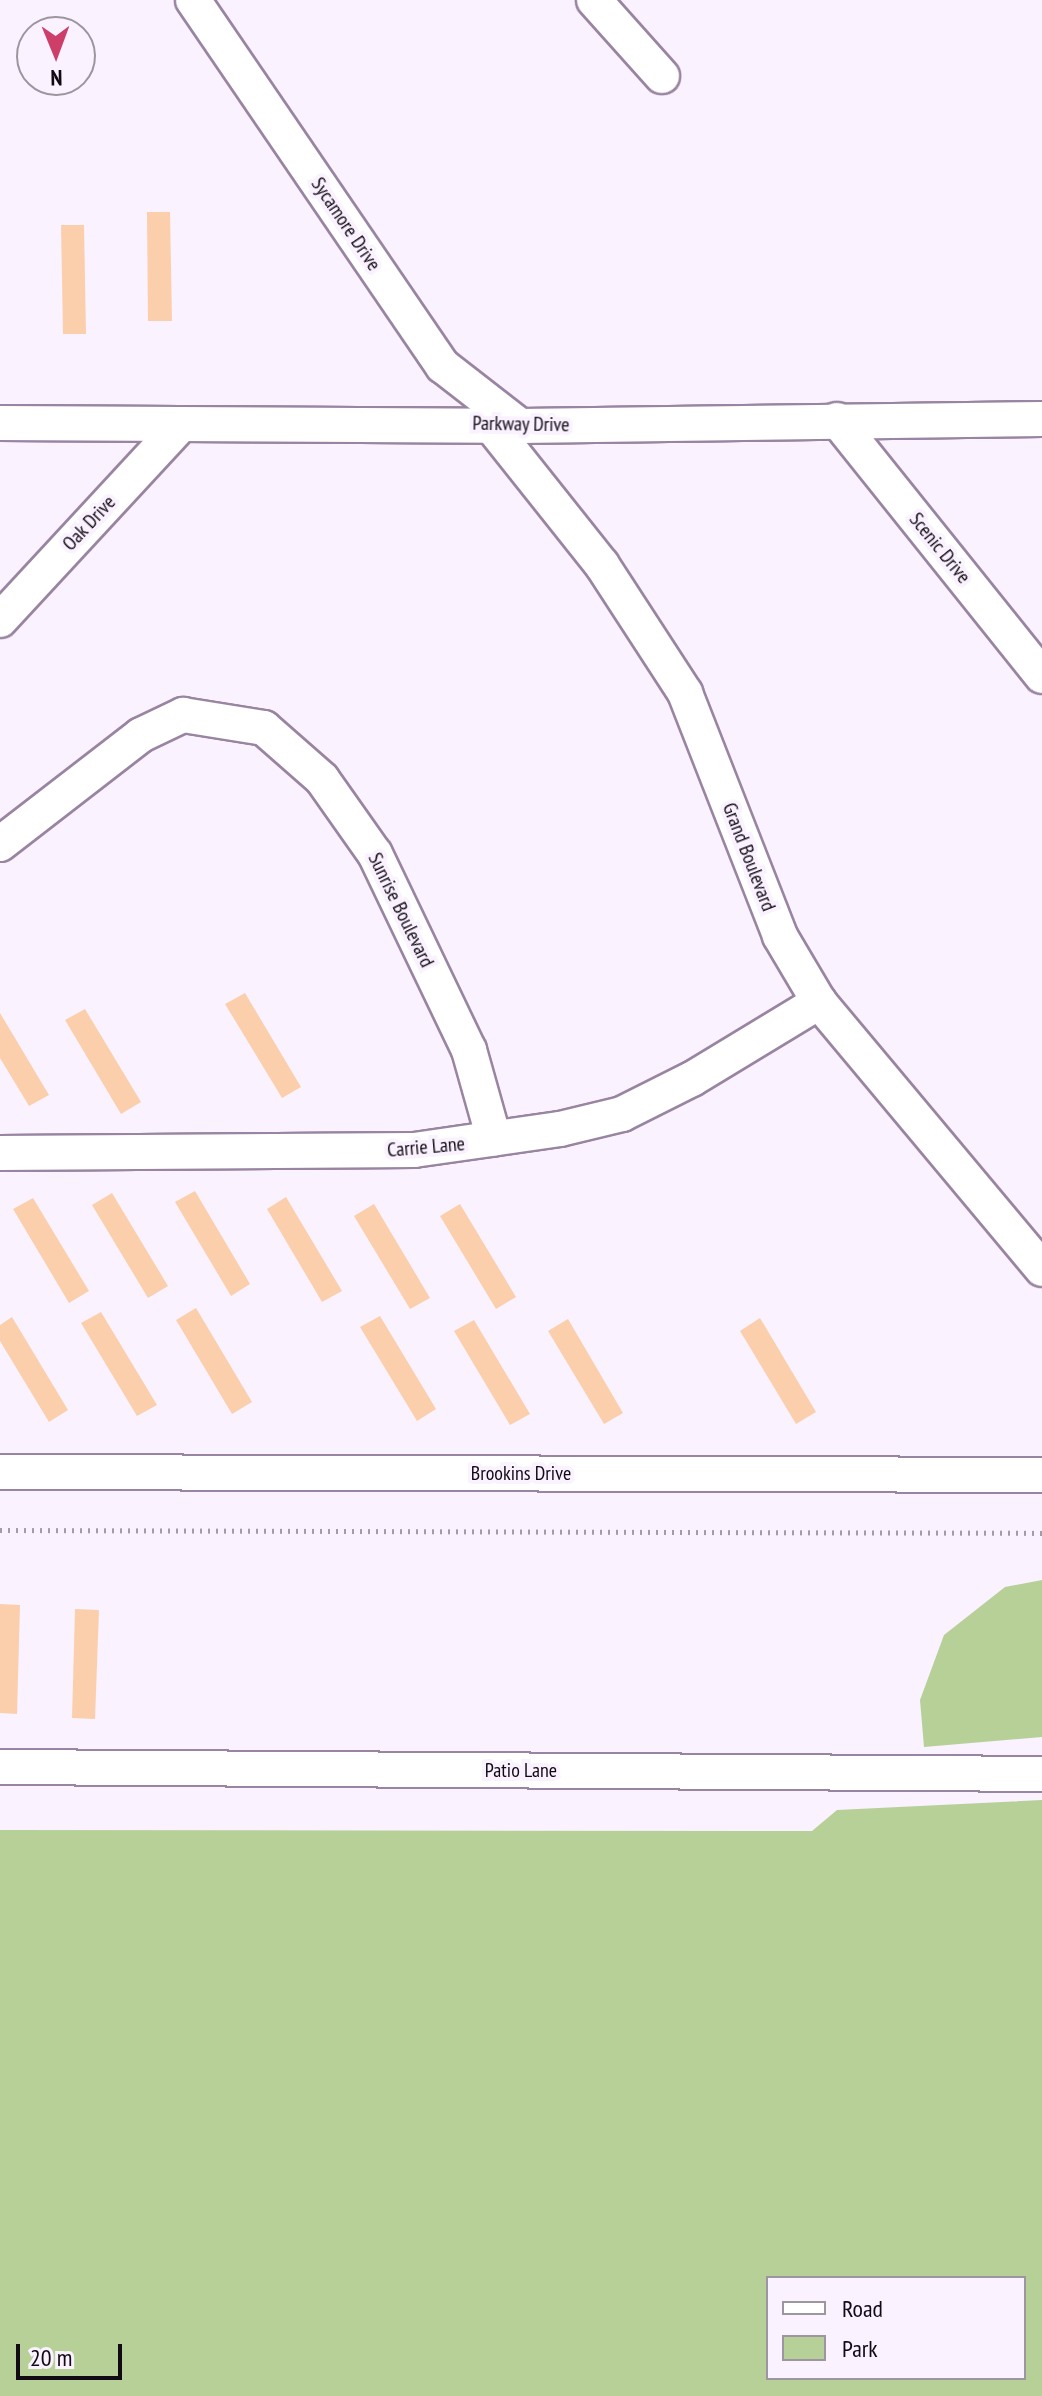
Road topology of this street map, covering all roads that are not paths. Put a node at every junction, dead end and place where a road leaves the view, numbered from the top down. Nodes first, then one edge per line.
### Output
1 (193, 0) edge
2 (594, 0) edge
3 (662, 76) dead end
4 (1042, 419) edge
5 (837, 420) junction
6 (0, 423) edge
7 (505, 425) junction
8 (179, 427) junction
9 (0, 620) edge
10 (1042, 676) edge
11 (0, 844) edge
12 (819, 1002) junction
13 (494, 1139) junction
14 (0, 1153) edge
15 (1042, 1269) edge
16 (0, 1472) edge
17 (1042, 1475) edge
18 (0, 1767) edge
19 (1042, 1774) edge

1 - 7 street, Sycamore Drive
2 - 3 street
4 - 5 street, Parkway Drive
5 - 7 street, Parkway Drive
5 - 10 street, Scenic Drive
6 - 8 street, Parkway Drive
7 - 8 street, Parkway Drive
7 - 12 street, Grand Boulevard
8 - 9 street, Oak Drive
11 - 13 street, Sunrise Boulevard
12 - 13 street, Carrie Lane
12 - 15 street, Grand Boulevard
13 - 14 street, Carrie Lane
16 - 17 street, Brookins Drive
18 - 19 street, Patio Lane

